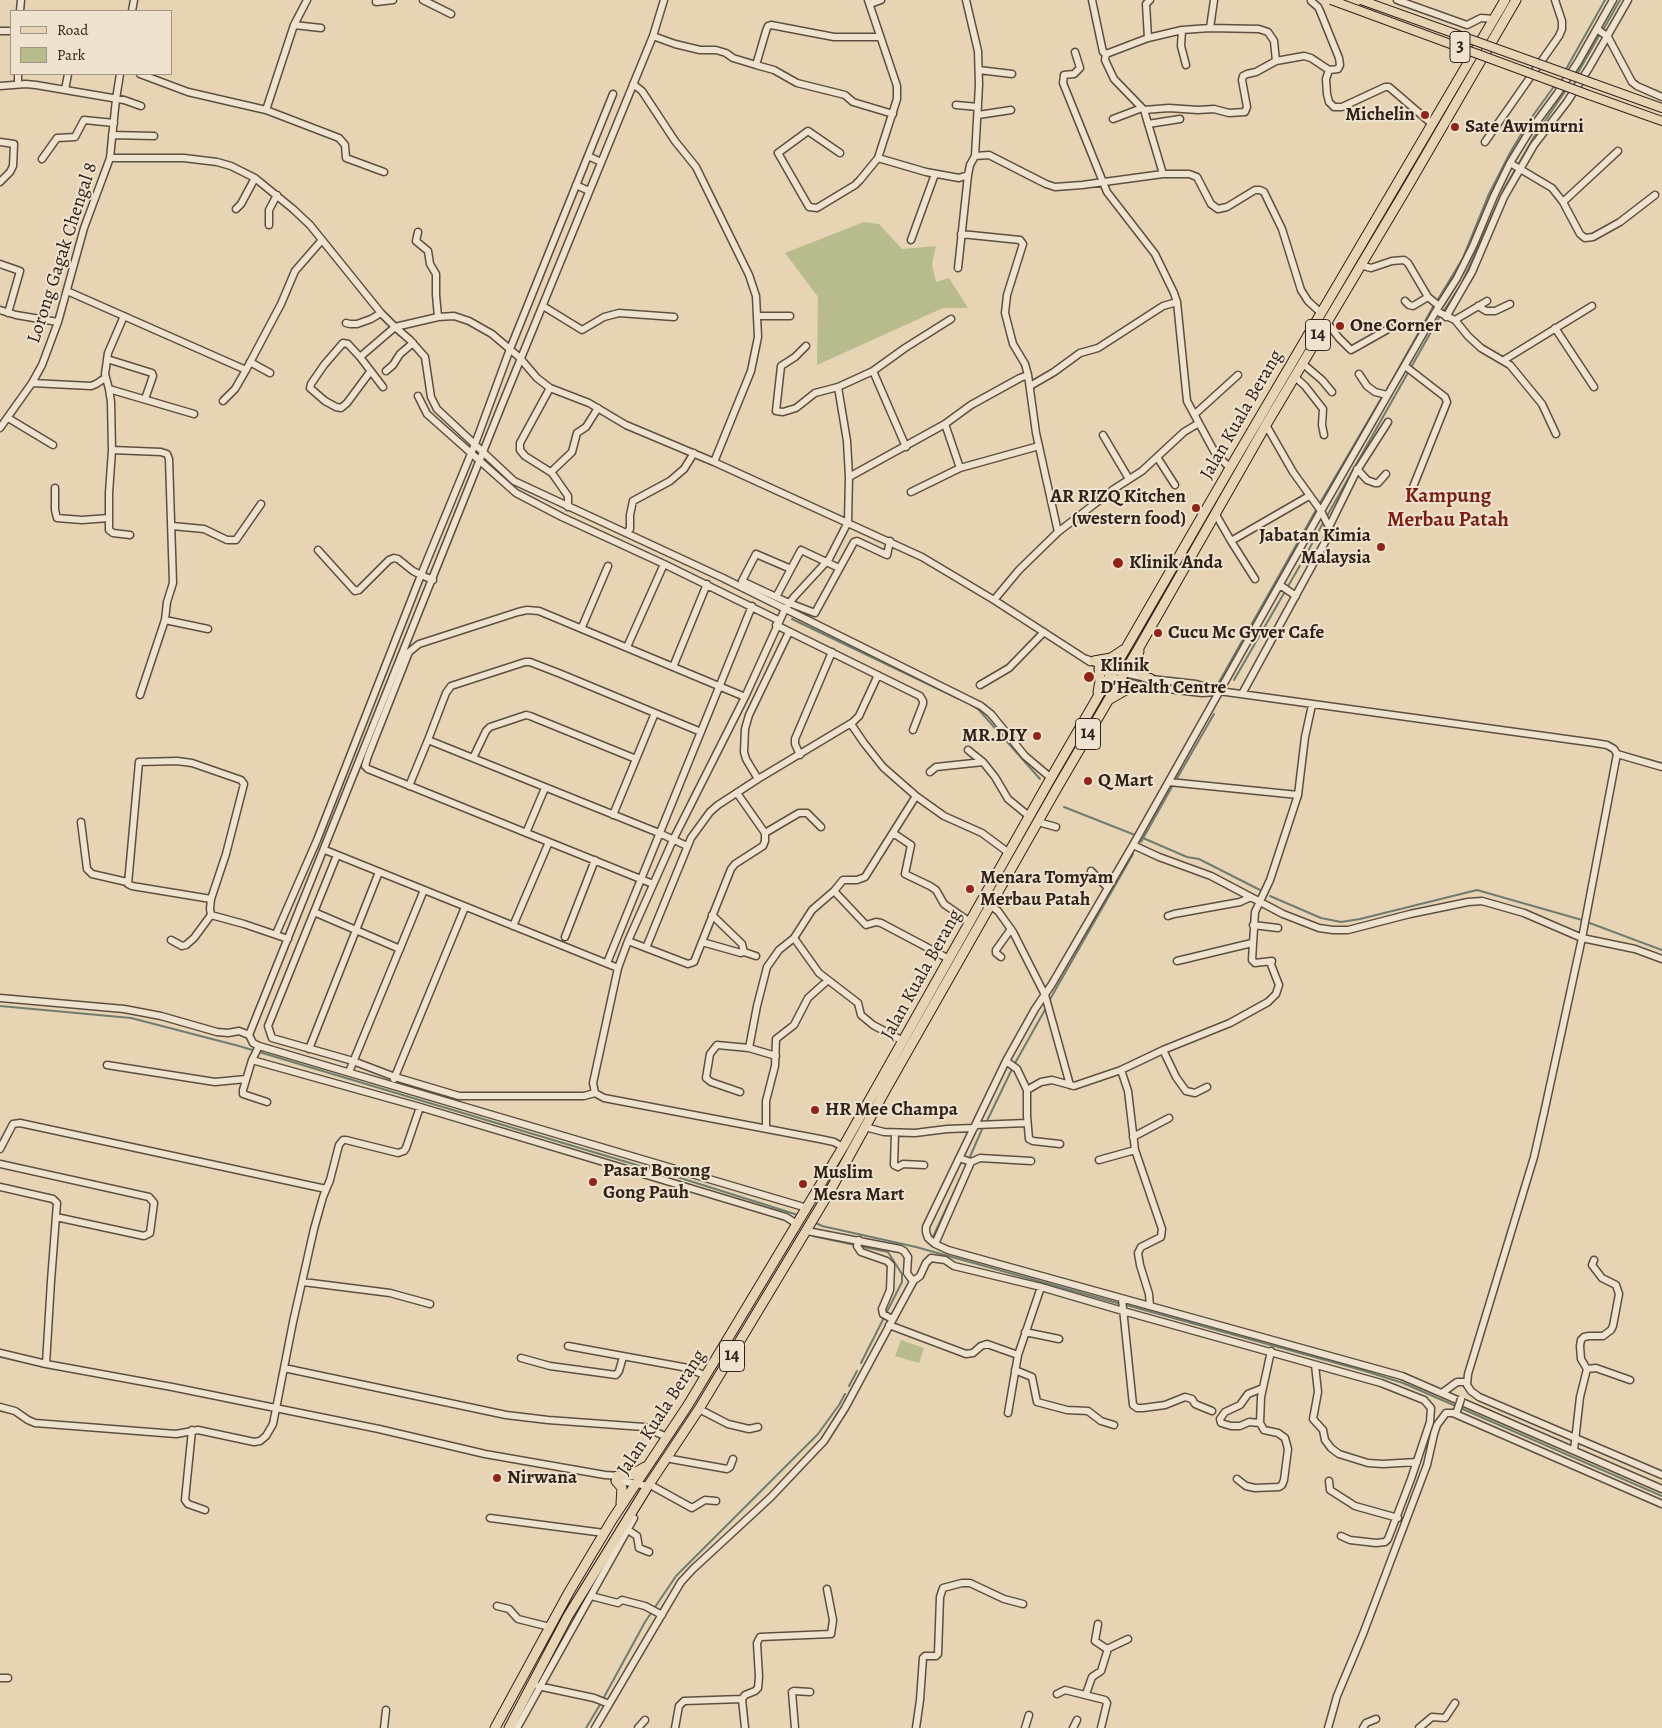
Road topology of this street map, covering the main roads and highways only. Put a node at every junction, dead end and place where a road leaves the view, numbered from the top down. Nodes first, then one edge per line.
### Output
1 (1331, 0) edge
2 (1362, 0) edge
3 (1505, 0) edge
4 (1516, 0) edge
5 (1662, 108) edge
6 (1662, 121) edge
7 (1408, 186) junction
8 (1380, 212) junction
9 (1355, 267) junction
10 (1129, 644) junction
11 (1140, 646) junction
12 (1117, 675) junction
13 (1151, 679) road end
14 (1142, 686) road end
15 (1107, 701) junction
16 (1095, 702) junction
17 (912, 1044) junction
18 (898, 1049) junction
19 (679, 1440) junction
20 (649, 1464) junction
21 (651, 1485) junction
22 (619, 1508) junction
23 (625, 1529) junction
24 (495, 1728) edge
25 (509, 1728) edge

1 - 6 main road, 3, bridge
2 - 5 main road, 3, bridge
3 - 8 highway, Jalan Kuala Berang / 14
4 - 7 highway, Jalan Kuala Berang / 14
7 - 8 highway
7 - 9 highway, Jalan Kuala Berang / 14
8 - 9 highway, Jalan Kuala Berang / 14
9 - 10 highway, Jalan Kuala Berang / 14
9 - 11 highway, Jalan Kuala Berang / 14
10 - 12 highway, Jalan Kuala Berang / 14
10 - 16 highway
11 - 12 highway, Jalan Kuala Berang / 14
11 - 13 highway
12 - 15 highway, Jalan Kuala Berang / 14
12 - 16 highway, Jalan Kuala Berang / 14
14 - 15 highway
15 - 17 highway, Jalan Kuala Berang / 14
16 - 18 highway, Jalan Kuala Berang / 14
17 - 18 highway
17 - 19 highway, Jalan Kuala Berang / 14
18 - 20 highway, Jalan Kuala Berang / 14
19 - 21 highway, Jalan Kuala Berang / 14
19 - 21 highway, Jalan Kuala Berang / 14
20 - 22 highway, Jalan Kuala Berang / 14
20 - 22 highway
21 - 23 highway, Jalan Kuala Berang / 14
21 - 23 highway, Jalan Kuala Berang / 14
22 - 24 highway, Jalan Kuala Berang / 14
23 - 25 highway, Jalan Kuala Berang / 14

